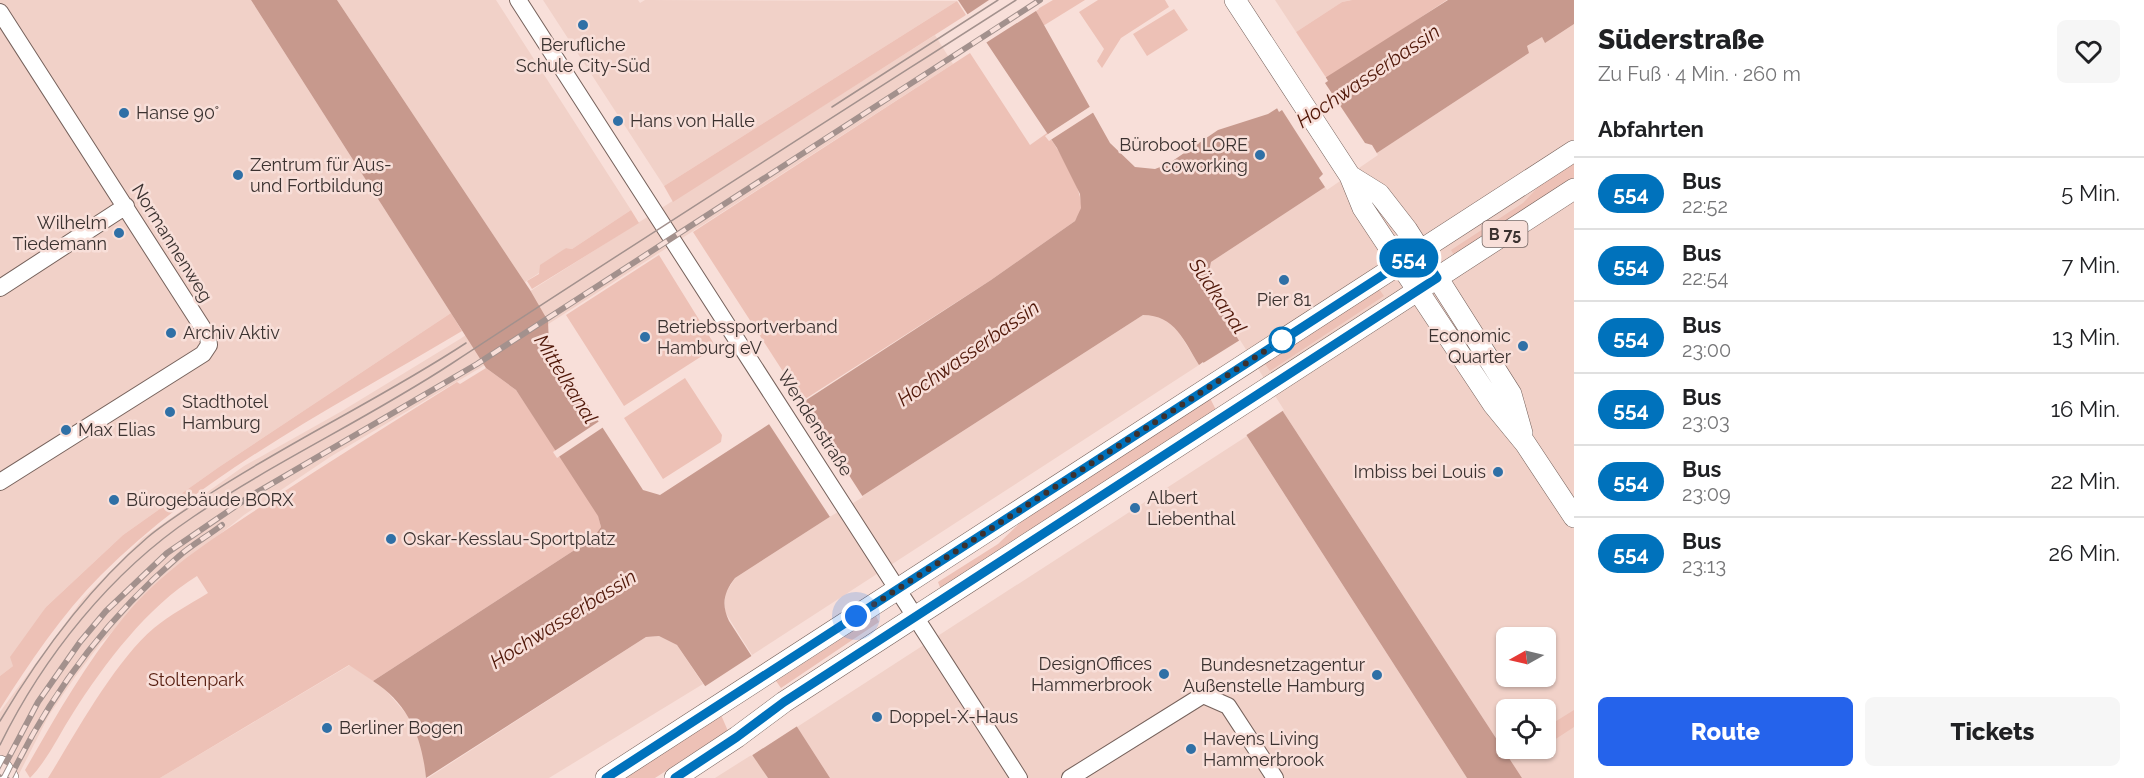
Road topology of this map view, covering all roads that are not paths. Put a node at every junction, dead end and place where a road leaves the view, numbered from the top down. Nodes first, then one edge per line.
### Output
1 (518, 0) edge
2 (1235, 0) edge
3 (0, 12) edge
4 (1574, 151) edge
5 (1350, 176) junction
6 (1574, 189) edge
7 (126, 206) junction
8 (1420, 251) junction
9 (1401, 263) junction
10 (1437, 278) junction
11 (0, 288) edge
12 (1419, 290) junction
13 (1525, 443) junction
14 (0, 482) edge
15 (1574, 517) edge
16 (898, 589) junction
17 (916, 616) junction
18 (0, 766) edge
19 (8, 778) edge
20 (606, 778) edge
21 (675, 778) edge
22 (1019, 778) edge
23 (1070, 778) edge
24 (1275, 778) edge

1 - 16 street, Wendenstraße
2 - 5 main road
3 - 7 street, Normannenweg
4 - 8 main road, B 75
5 - 8 main road
5 - 9 main road
6 - 10 main road, B 75
7 - 11 street
7 - 14 street, Normannenweg
8 - 9 main road, B 75
8 - 10 main road
9 - 12 main road
9 - 16 main road, B 75
10 - 12 main road, B 75
10 - 13 main road
12 - 13 main road
12 - 17 main road, B 75
13 - 15 main road
16 - 17 street, Wendenstraße
16 - 20 main road, B 75
17 - 21 main road, B 75
17 - 22 street, Wendenstraße
18 - 19 main road
23 - 24 street

